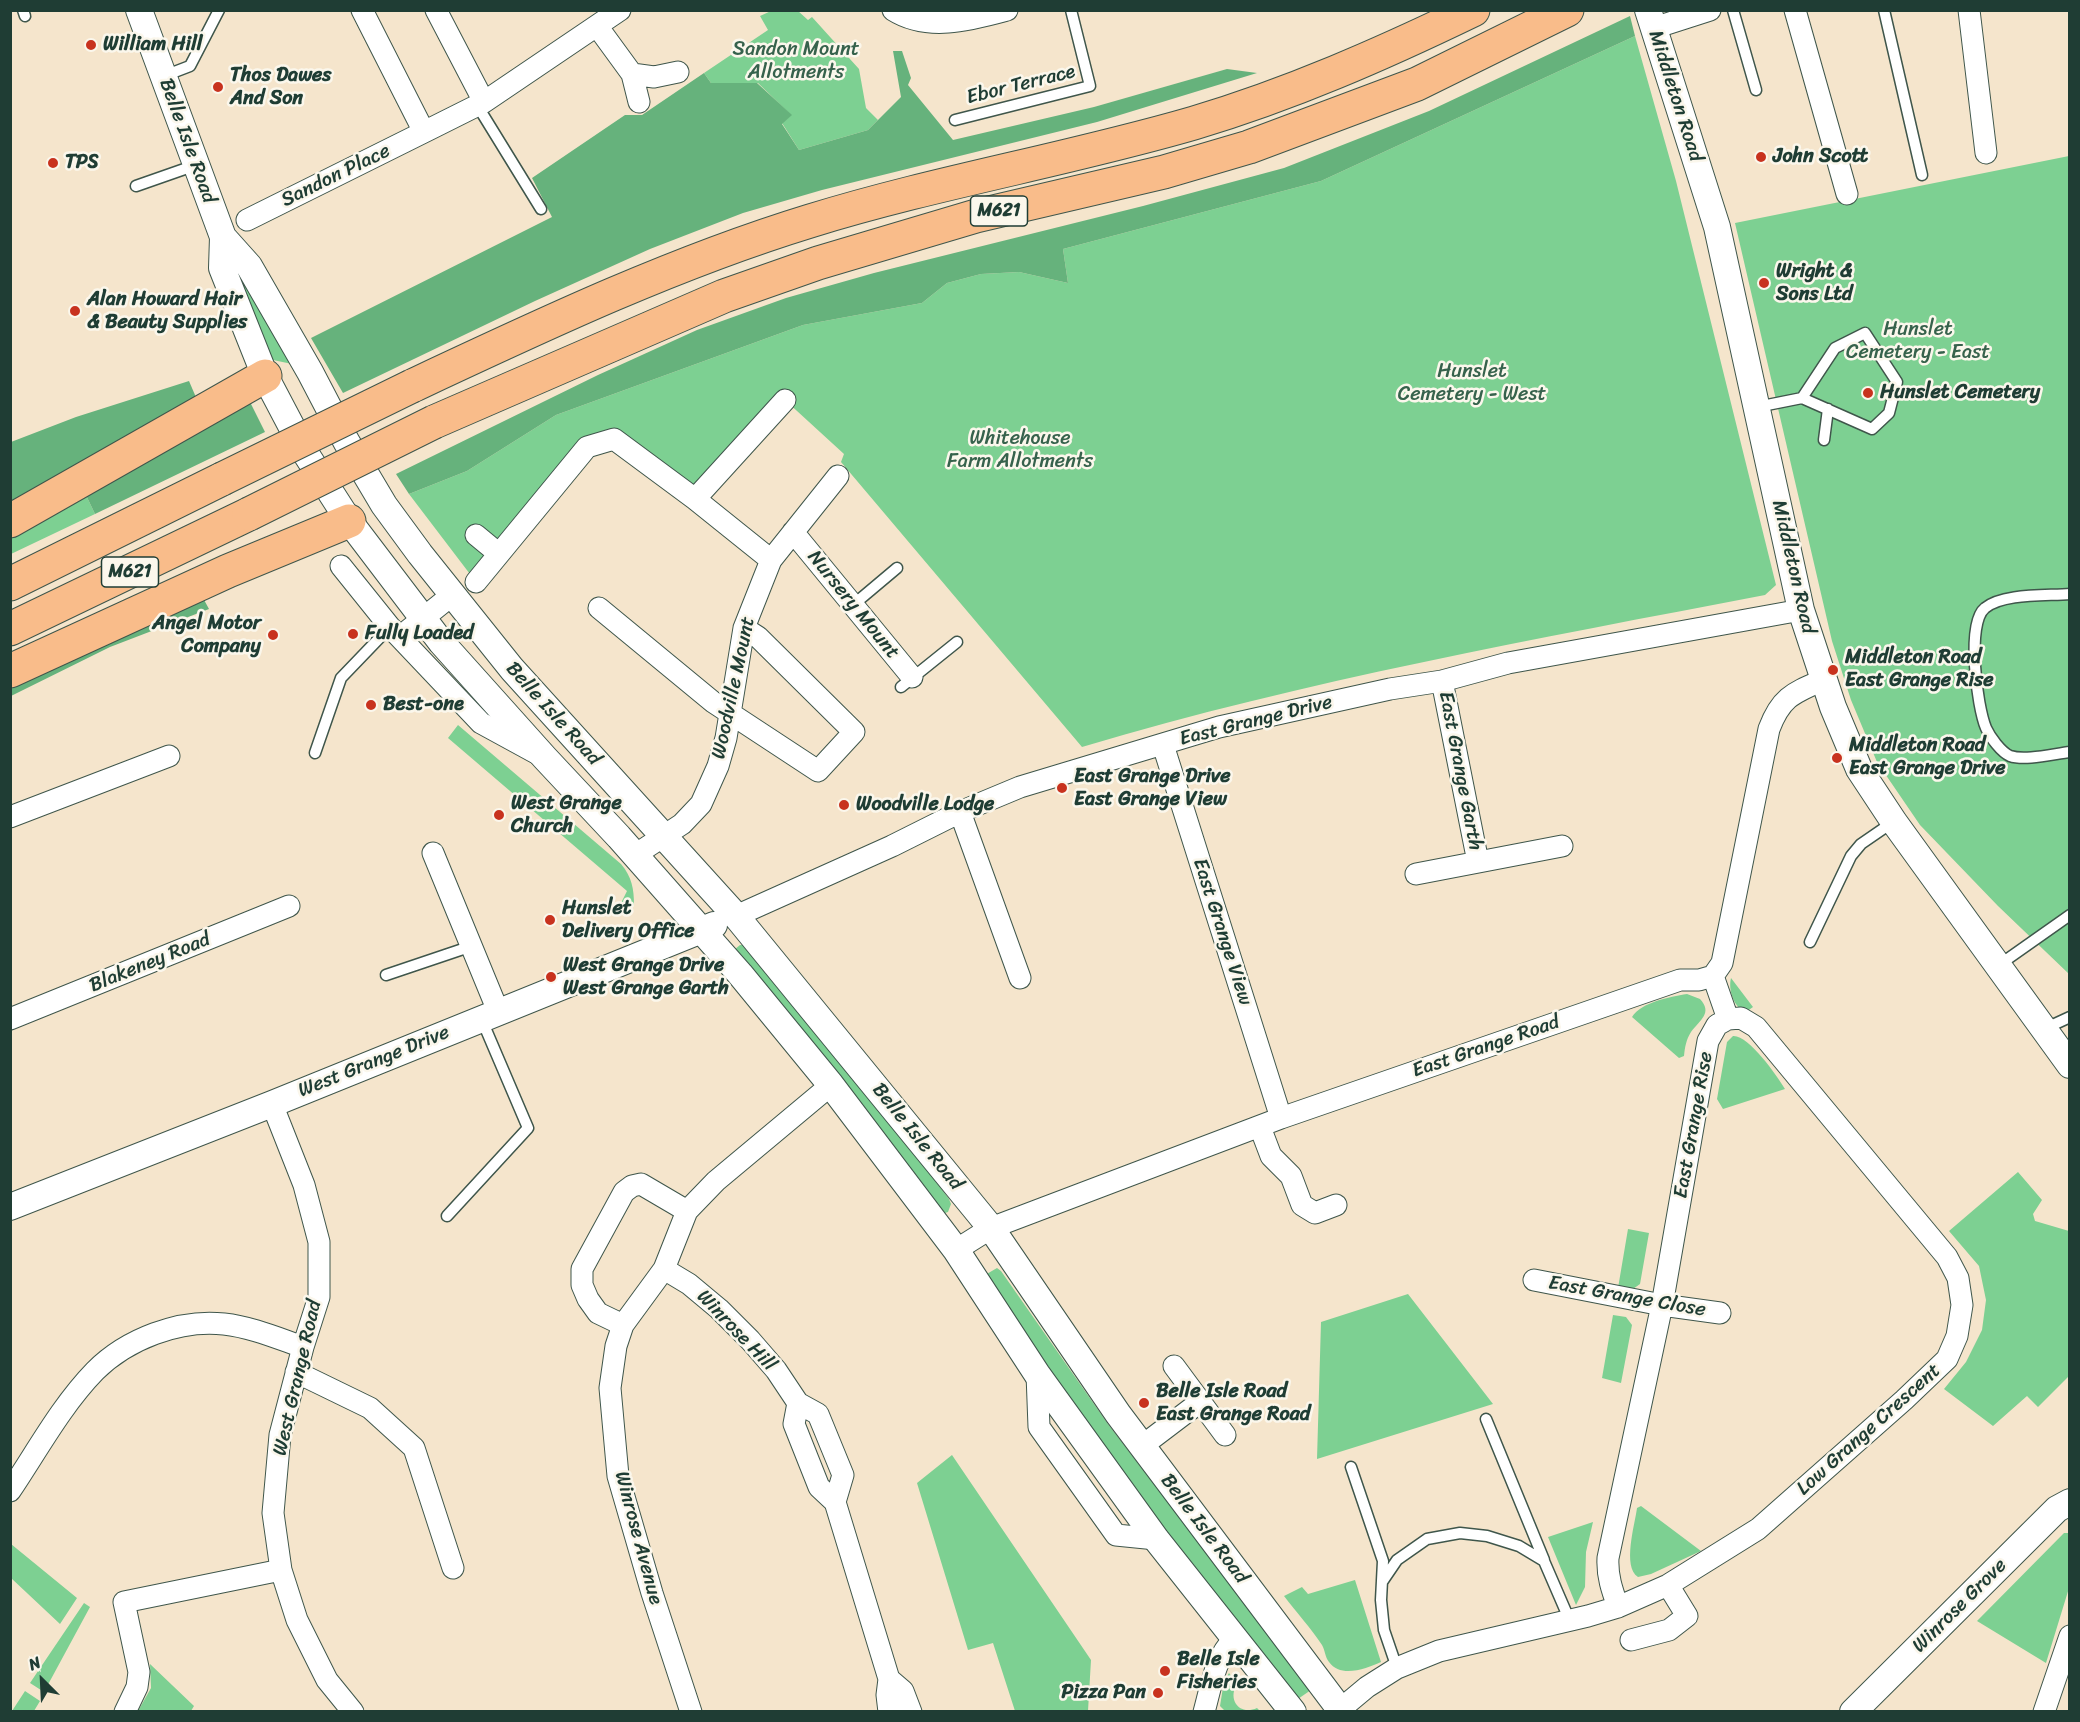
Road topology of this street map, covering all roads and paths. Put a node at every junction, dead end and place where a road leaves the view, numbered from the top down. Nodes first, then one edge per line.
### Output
1 (140, 10) edge
2 (219, 10) edge
3 (362, 10) edge
4 (436, 10) edge
5 (620, 10) edge
6 (893, 10) edge
7 (1007, 10) edge
8 (1071, 10) edge
9 (1473, 10) edge
10 (1567, 10) edge
11 (1710, 10) edge
12 (1733, 10) edge
13 (1795, 10) edge
14 (1884, 10) edge
15 (1970, 10) edge
16 (978, 14) edge
17 (1651, 19) edge
18 (597, 26) junction
19 (678, 72) dead end
20 (632, 74) junction
21 (164, 76) junction
22 (1756, 90) dead end
23 (639, 102) dead end
24 (481, 103) junction
25 (956, 120) dead end
26 (424, 132) junction
27 (1986, 153) dead end
28 (196, 165) junction
29 (1922, 175) dead end
30 (136, 186) dead end
31 (1847, 194) dead end
32 (541, 209) dead end
33 (248, 220) dead end
34 (223, 237) junction
35 (310, 372) junction
36 (265, 376) junction
37 (1802, 398) junction
38 (785, 400) dead end
39 (1755, 407) junction
40 (1828, 409) junction
41 (1824, 440) dead end
42 (838, 476) dead end
43 (695, 499) junction
44 (384, 505) junction
45 (10, 521) edge
46 (349, 521) junction
47 (793, 532) junction
48 (476, 535) dead end
49 (499, 554) junction
50 (771, 560) junction
51 (341, 566) dead end
52 (897, 568) dead end
53 (476, 582) dead end
54 (10, 584) edge
55 (2070, 594) edge
56 (452, 595) junction
57 (853, 605) junction
58 (599, 608) dead end
59 (1802, 610) junction
60 (423, 618) junction
61 (744, 628) junction
62 (10, 629) edge
63 (395, 632) junction
64 (957, 642) dead end
65 (10, 671) edge
66 (1823, 680) junction
67 (1442, 681) junction
68 (906, 682) joint
69 (731, 713) junction
70 (1163, 745) junction
71 (2070, 752) edge
72 (315, 753) dead end
73 (169, 756) dead end
74 (545, 758) junction
75 (960, 812) junction
76 (10, 817) edge
77 (1894, 822) junction
78 (663, 836) junction
79 (1562, 846) dead end
80 (433, 853) dead end
81 (635, 855) junction
82 (1478, 862) junction
83 (1416, 874) dead end
84 (289, 906) dead end
85 (2070, 915) edge
86 (736, 916) junction
87 (700, 930) junction
88 (1810, 942) dead end
89 (472, 946) junction
90 (1997, 966) junction
91 (386, 975) dead end
92 (1713, 976) junction
93 (1020, 978) dead end
94 (490, 1014) junction
95 (2070, 1017) edge
96 (10, 1019) edge
97 (1728, 1019) junction
98 (2044, 1029) junction
99 (2070, 1065) edge
100 (831, 1085) junction
101 (272, 1104) junction
102 (1281, 1118) junction
103 (1260, 1126) junction
104 (1336, 1205) dead end
105 (10, 1207) edge
106 (687, 1211) junction
107 (447, 1216) dead end
108 (991, 1228) junction
109 (956, 1251) junction
110 (664, 1269) junction
111 (1534, 1280) dead end
112 (1662, 1305) junction
113 (1720, 1313) dead end
114 (623, 1325) junction
115 (303, 1347) junction
116 (1173, 1366) dead end
117 (296, 1372) junction
118 (1200, 1402) junction
119 (1486, 1419) dead end
120 (1225, 1435) dead end
121 (1142, 1446) junction
122 (1351, 1467) dead end
123 (10, 1491) edge
124 (2070, 1502) edge
125 (1544, 1560) junction
126 (453, 1568) dead end
127 (281, 1570) junction
128 (1382, 1582) junction
129 (1668, 1585) junction
130 (1618, 1607) junction
131 (1570, 1621) junction
132 (2070, 1636) edge
133 (1234, 1639) junction
134 (1631, 1640) dead end
135 (1397, 1668) junction
136 (889, 1679) junction
137 (1340, 1710) edge
138 (125, 1712) edge
139 (353, 1712) edge
140 (691, 1712) edge
141 (889, 1712) edge
142 (911, 1712) edge
143 (1204, 1712) edge
144 (1293, 1712) edge
145 (1853, 1712) edge
146 (2044, 1712) edge

1 - 21 street, Belle Isle Road
2 - 21 lane
3 - 26 street
4 - 24 street
5 - 18 street, Sandon Place
6 - 16 street
7 - 16 street
8 - 25 lane, Ebor Terrace
9 - 54 highway, M621, bridge
10 - 62 highway, M621, bridge
11 - 17 street
12 - 22 lane
13 - 31 street
14 - 29 lane
15 - 27 street
17 - 39 street, Middleton Road
18 - 20 street
18 - 24 street, Sandon Place
19 - 20 street
20 - 23 street
21 - 28 street, Belle Isle Road
24 - 26 street, Sandon Place
24 - 32 lane
26 - 33 street, Sandon Place
28 - 30 lane
28 - 34 street, Belle Isle Road
34 - 35 street, Belle Isle Road
34 - 36 street, Belle Isle Road
35 - 36 street
35 - 44 street, Belle Isle Road
36 - 45 highway
36 - 46 street, Belle Isle Road
37 - 39 lane
37 - 40 lane
37 - 40 lane
38 - 43 street
39 - 59 street, Middleton Road
40 - 41 lane
42 - 47 street, Woodville Mount
43 - 49 street
43 - 50 street
44 - 46 street
44 - 56 street, Belle Isle Road
46 - 60 street, Belle Isle Road
46 - 65 highway, M621
47 - 50 street, Woodville Mount
47 - 57 street, Nursery Mount
48 - 49 street
49 - 53 street
50 - 61 street, Woodville Mount
51 - 63 street, Belle Isle Road
52 - 57 lane
55 - 71 lane
56 - 60 street
56 - 78 street, Belle Isle Road
57 - 68 street, Nursery Mount
58 - 69 street
59 - 66 street, Middleton Road
59 - 67 street, East Grange Drive
60 - 63 street
60 - 74 street, Belle Isle Road
61 - 69 street, Woodville Mount
61 - 69 street
63 - 72 lane
63 - 74 street, Belle Isle Road
64 - 68 lane
66 - 77 street, Middleton Road
66 - 92 street
67 - 70 street, East Grange Drive
67 - 82 street, East Grange Garth
69 - 78 street, Woodville Mount
70 - 75 street, East Grange Drive
70 - 102 street, East Grange View
73 - 76 street
74 - 81 street, Belle Isle Road
75 - 86 street, East Grange Drive
75 - 93 street
77 - 88 lane
77 - 90 street, Middleton Road
78 - 81 street, Woodville Mount
78 - 86 street, Belle Isle Road
79 - 82 street, East Grange Garth
80 - 89 street
81 - 87 street, Belle Isle Road
82 - 83 street, East Grange Garth
84 - 96 street, Blakeney Road
85 - 90 lane
86 - 87 street, West Grange Drive
86 - 108 street, Belle Isle Road
87 - 94 street, West Grange Drive
87 - 100 street, Belle Isle Road
89 - 91 lane
89 - 94 street
90 - 98 street, Middleton Road
92 - 97 street
92 - 102 street, East Grange Road
94 - 101 street, West Grange Drive
94 - 107 lane
95 - 98 lane
97 - 112 street, East Grange Rise
97 - 129 street, Low Grange Crescent
98 - 99 street, Middleton Road
100 - 106 street, Winrose Avenue
100 - 109 street, Belle Isle Road
101 - 105 street, West Grange Drive
101 - 115 street, West Grange Road
102 - 103 street, East Grange Road
103 - 104 street
103 - 108 street, East Grange Road
106 - 110 street, Winrose Avenue
106 - 114 street
108 - 109 street, East Grange Road
108 - 121 street, Belle Isle Road
109 - 133 street, Belle Isle Road
110 - 114 street, Winrose Avenue
110 - 136 street, Winrose Hill
111 - 112 street, East Grange Close
112 - 113 street, East Grange Close
112 - 130 street, East Grange Rise
114 - 140 street, Winrose Avenue
115 - 117 street, West Grange Road
115 - 123 street
116 - 118 street
117 - 126 street
117 - 127 street, West Grange Road
118 - 120 street
118 - 121 street
119 - 125 lane
121 - 137 street, Belle Isle Road
122 - 128 lane
124 - 145 street, Winrose Grove
125 - 128 lane
125 - 131 lane
127 - 138 street
127 - 139 street, West Grange Road
128 - 135 lane
129 - 130 street, Low Grange Crescent
129 - 134 street
130 - 131 street, Low Grange Crescent
131 - 135 street, Low Grange Crescent
132 - 146 street
133 - 143 street
133 - 144 street, Belle Isle Road
135 - 137 street, Low Grange Crescent
136 - 141 street, Winrose Hill
136 - 142 street, Winrose Hill

